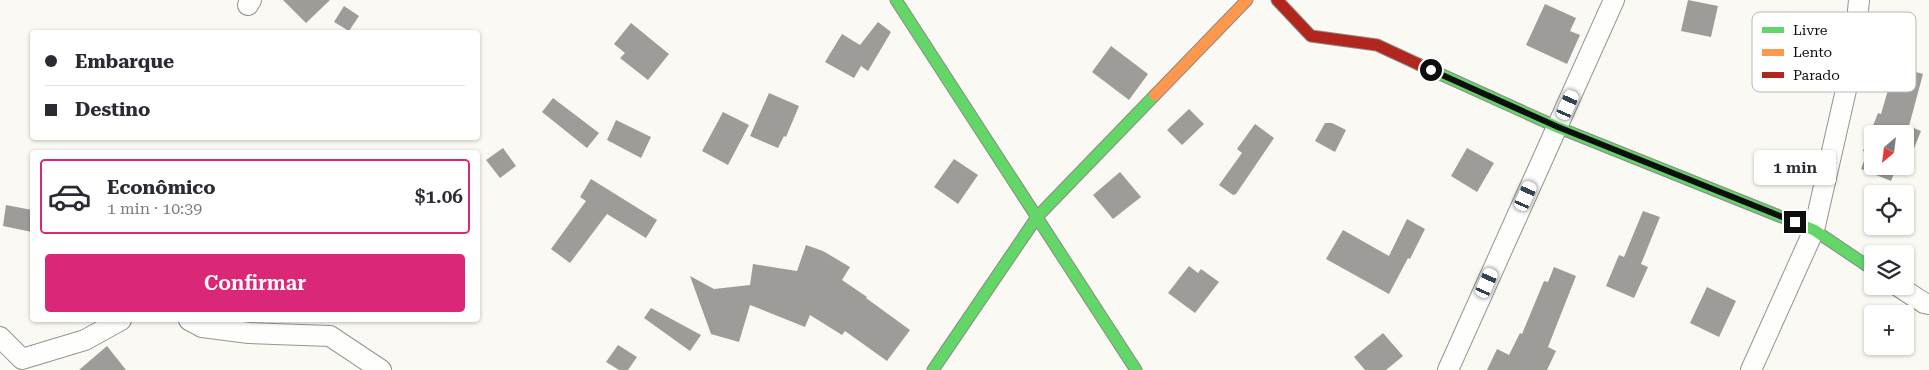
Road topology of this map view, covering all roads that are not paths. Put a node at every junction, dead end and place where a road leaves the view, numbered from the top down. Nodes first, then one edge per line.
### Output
1 (896, 0) edge
2 (1247, 0) edge
3 (1277, 0) edge
4 (1614, 0) edge
5 (1846, 92) edge
6 (1558, 127) junction
7 (1037, 217) junction
8 (1814, 230) junction
9 (1864, 264) edge
10 (1912, 295) edge
11 (1929, 304) edge
12 (117, 322) edge
13 (193, 322) edge
14 (0, 337) edge
15 (381, 370) edge
16 (933, 370) edge
17 (1136, 370) edge
18 (1448, 370) edge
19 (1751, 370) edge

1 - 7 street
2 - 7 street
3 - 6 street
4 - 6 street
5 - 8 street
6 - 8 street
6 - 18 street
7 - 16 street
7 - 17 street
8 - 9 street
8 - 19 street
10 - 11 street
12 - 14 street
13 - 15 street

